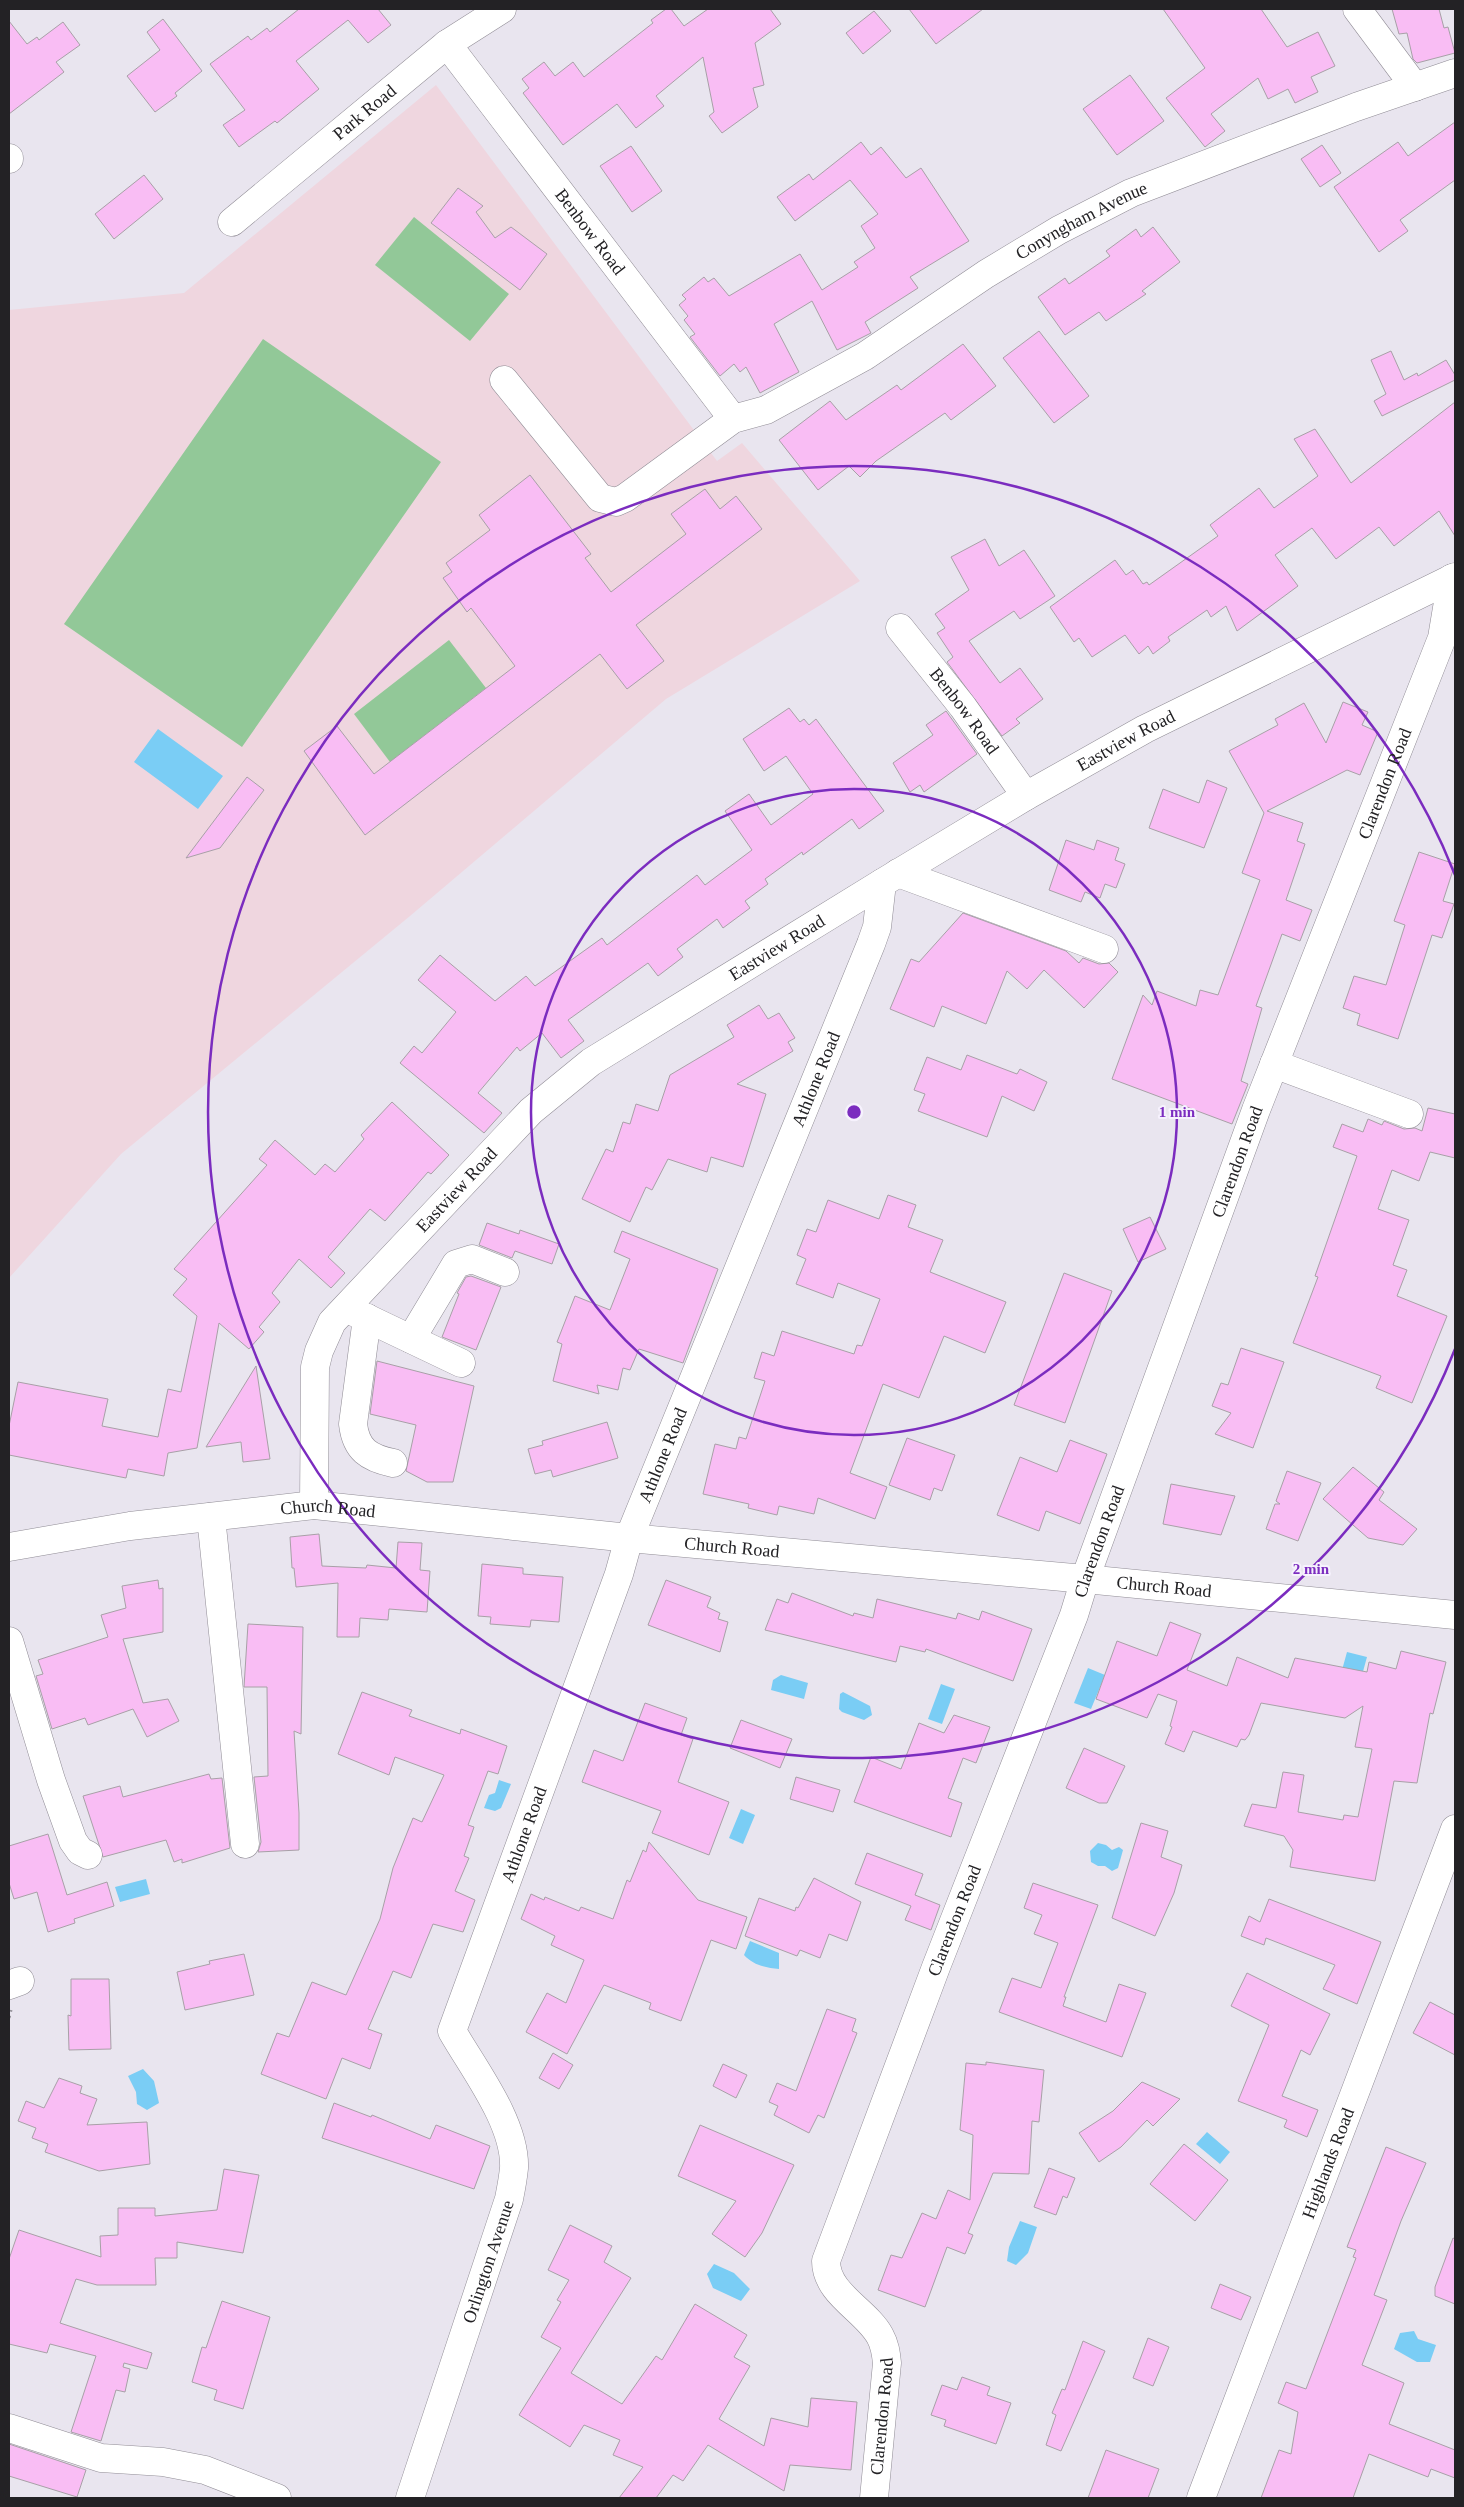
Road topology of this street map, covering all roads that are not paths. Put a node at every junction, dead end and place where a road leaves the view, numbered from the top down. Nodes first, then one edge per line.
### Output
1 (502, 9) edge
2 (1357, 9) edge
3 (447, 44) junction
4 (1455, 73) edge
5 (1415, 87) junction
6 (232, 222) dead end
7 (504, 380) dead end
8 (733, 420) junction
9 (1454, 578) edge
10 (900, 628) dead end
11 (1026, 796) junction
12 (890, 878) junction
13 (1104, 949) dead end
14 (1274, 1064) junction
15 (1409, 1114) dead end
16 (506, 1272) dead end
17 (356, 1313) junction
18 (411, 1339) junction
19 (461, 1363) dead end
20 (393, 1463) dead end
21 (314, 1505) junction
22 (211, 1517) junction
23 (628, 1538) junction
24 (9, 1547) edge
25 (1085, 1579) junction
26 (1455, 1615) edge
27 (9, 1641) edge
28 (1455, 1829) edge
29 (245, 1844) dead end
30 (88, 1854) dead end
31 (452, 2031) joint
32 (9, 2428) edge
33 (277, 2498) edge
34 (410, 2498) edge
35 (874, 2498) edge
36 (1201, 2498) edge

1 - 3 street, Park Road
2 - 5 street
3 - 6 street, Park Road
3 - 8 street, Benbow Road
4 - 5 street, Conyngham Avenue
5 - 8 street, Conyngham Avenue
7 - 8 street, Conyngham Avenue
9 - 11 street, Eastview Road
9 - 14 street, Clarendon Road
10 - 11 street, Benbow Road
11 - 12 street, Eastview Road
12 - 13 street
12 - 17 street, Eastview Road
12 - 23 street, Athlone Road
14 - 15 street
14 - 25 street, Clarendon Road
16 - 18 street
17 - 18 street
17 - 20 street
17 - 21 street, Eastview Road
18 - 19 street
21 - 22 street, Church Road
21 - 23 street, Church Road
22 - 24 street, Church Road
22 - 29 street
23 - 25 street, Church Road
23 - 31 street, Athlone Road
25 - 26 street, Church Road
25 - 35 street, Clarendon Road
27 - 30 street
28 - 36 street, Highlands Road
31 - 34 street, Orlington Avenue
32 - 33 street

